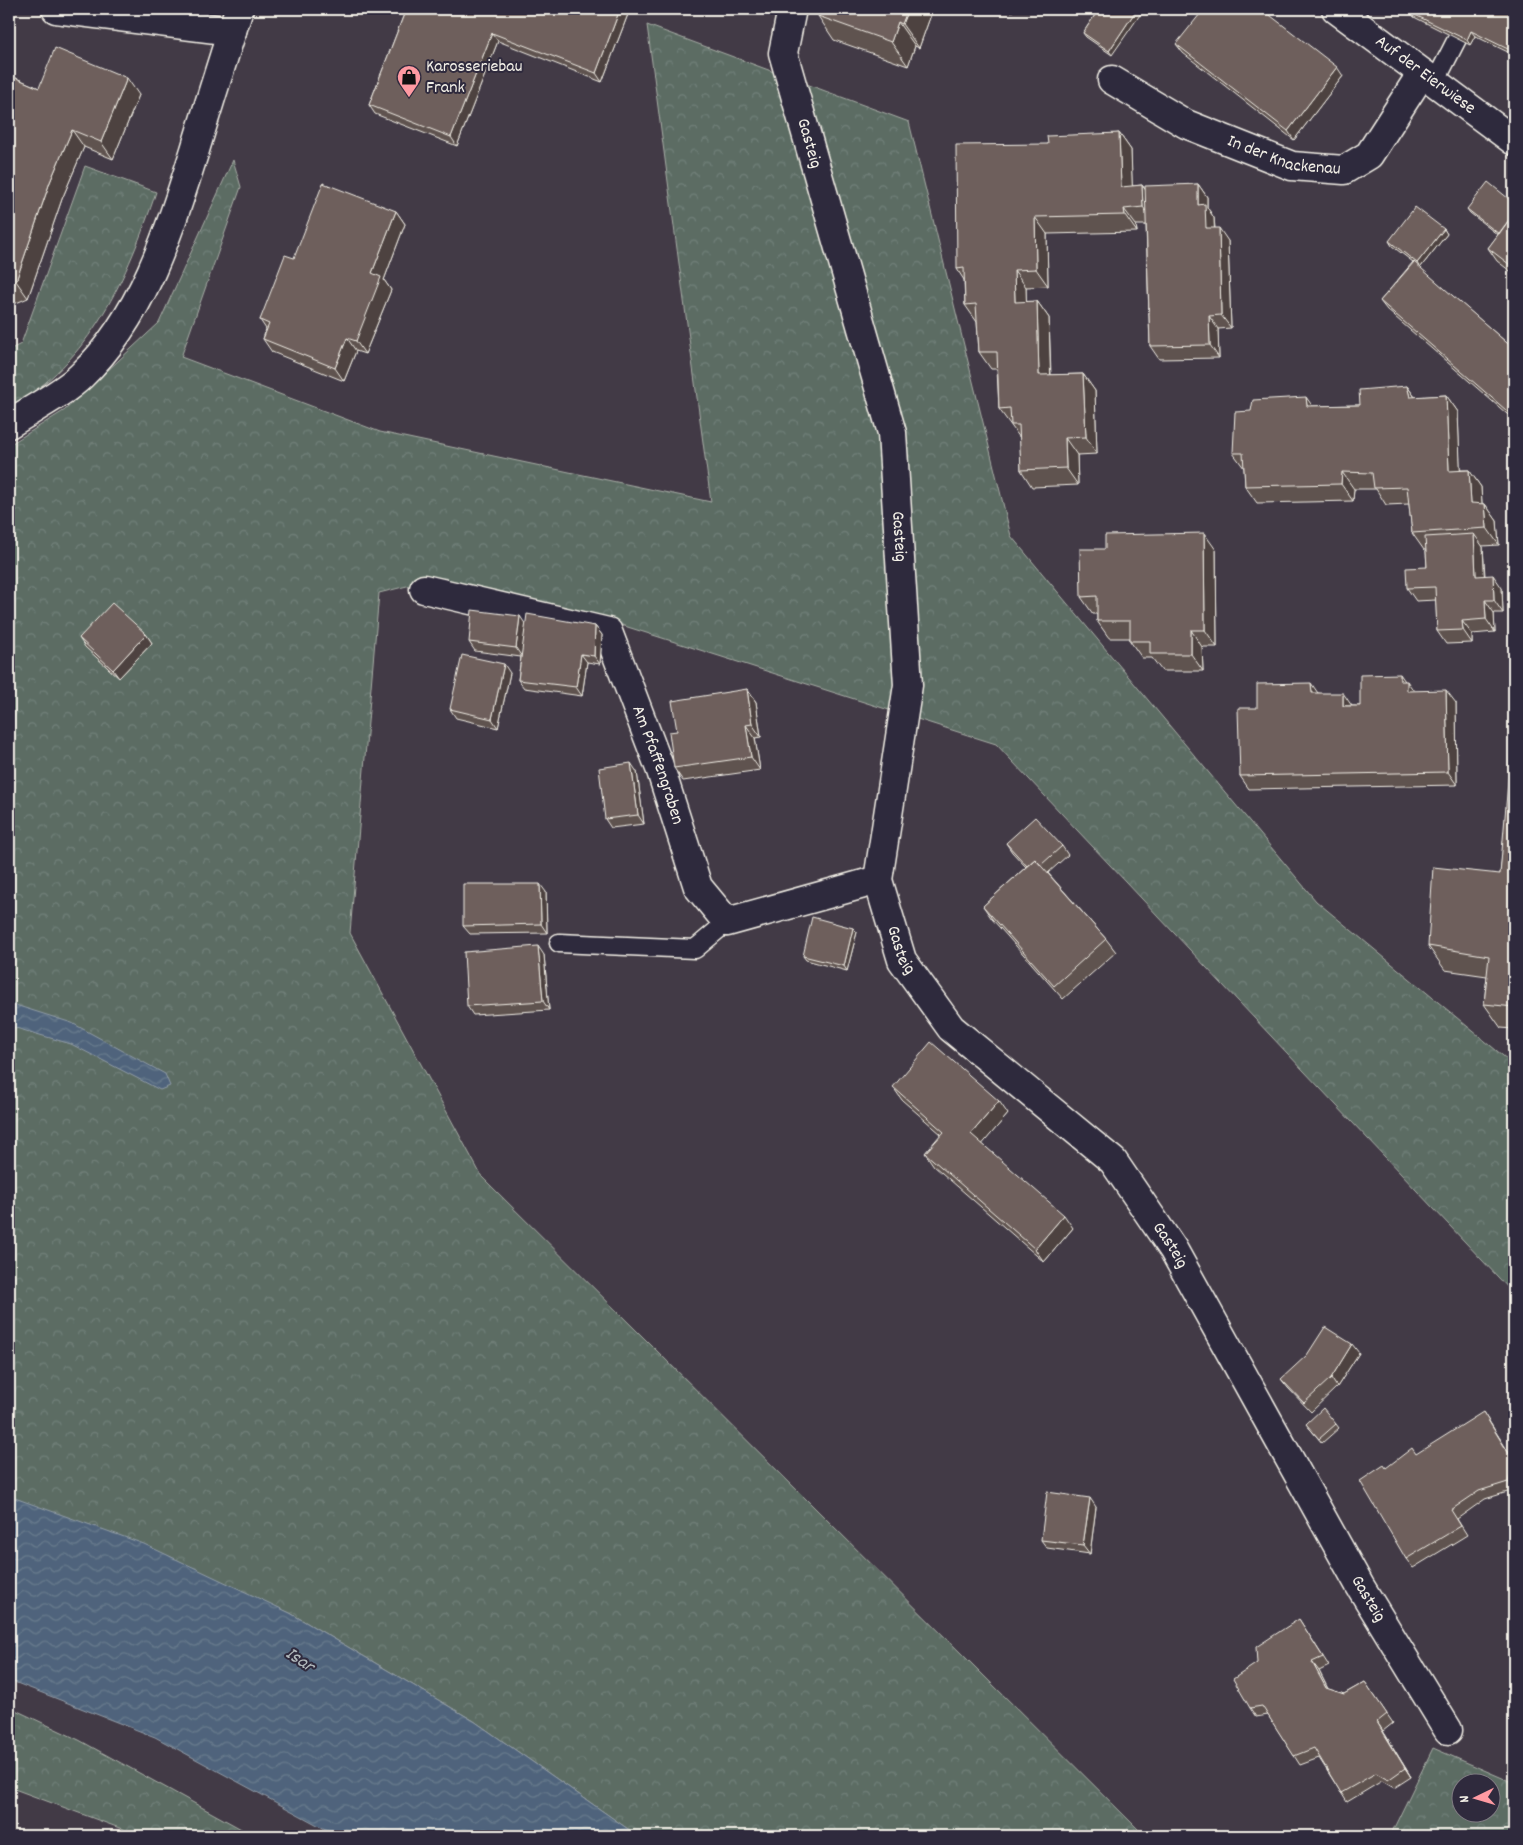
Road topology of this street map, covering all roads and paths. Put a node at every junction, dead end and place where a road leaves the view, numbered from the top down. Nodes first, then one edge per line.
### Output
1 (56, 9) edge
2 (792, 9) edge
3 (1336, 9) edge
4 (235, 20) edge
5 (1457, 38) edge
6 (1429, 77) junction
7 (1112, 80) dead end
8 (1514, 141) edge
9 (9, 424) edge
10 (424, 589) dead end
11 (878, 880) junction
12 (727, 922) junction
13 (559, 943) dead end
14 (1448, 1730) dead end

1 - 4 street
2 - 11 street, Gasteig
3 - 6 street, Auf der Eierwiese
4 - 9 street
5 - 6 lane
6 - 7 street, In der Knackenau
6 - 8 street, Auf der Eierwiese
10 - 12 street, Am Pfaffengraben
11 - 12 street
11 - 14 street, Gasteig
12 - 13 lane

